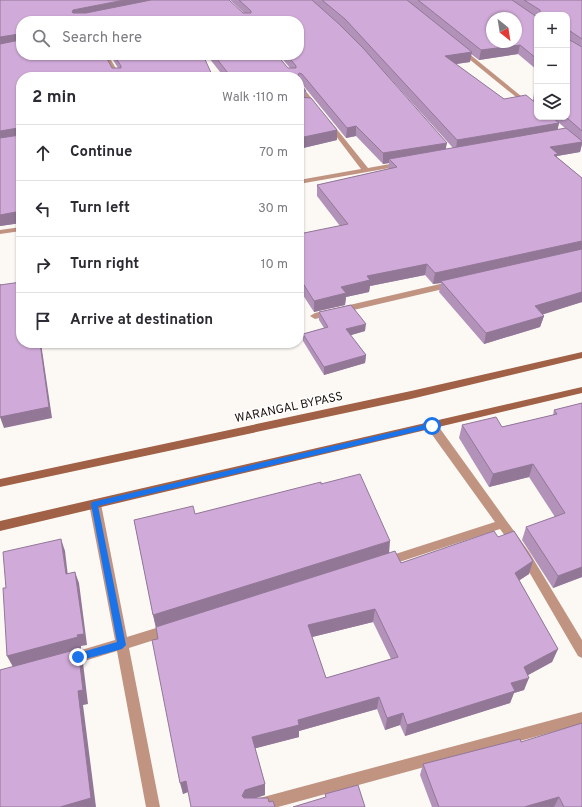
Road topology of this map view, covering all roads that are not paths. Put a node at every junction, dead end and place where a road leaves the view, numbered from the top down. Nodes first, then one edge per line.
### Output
1 (454, 44) edge
2 (108, 60) edge
3 (115, 72) edge
4 (304, 93) edge
5 (534, 110) edge
6 (406, 163) edge
7 (366, 170) junction
8 (304, 181) edge
9 (16, 230) edge
10 (0, 232) edge
11 (460, 282) edge
12 (315, 316) dead end
13 (582, 355) edge
14 (582, 390) edge
15 (432, 426) junction
16 (0, 483) edge
17 (94, 504) junction
18 (503, 524) junction
19 (0, 526) edge
20 (376, 564) edge
21 (181, 626) edge
22 (122, 645) junction
23 (582, 652) edge
24 (57, 663) edge
25 (582, 718) edge
26 (153, 807) edge
27 (252, 807) edge

1 - 5 street
2 - 3 street
4 - 7 street
6 - 7 street
7 - 8 street
9 - 10 street
11 - 12 street
13 - 16 main road, WARANGAL BYPASS
14 - 15 main road
15 - 17 main road
15 - 18 street
17 - 19 main road
17 - 22 street
18 - 20 street
18 - 23 street
21 - 22 street
22 - 24 street
22 - 26 street
25 - 27 street

